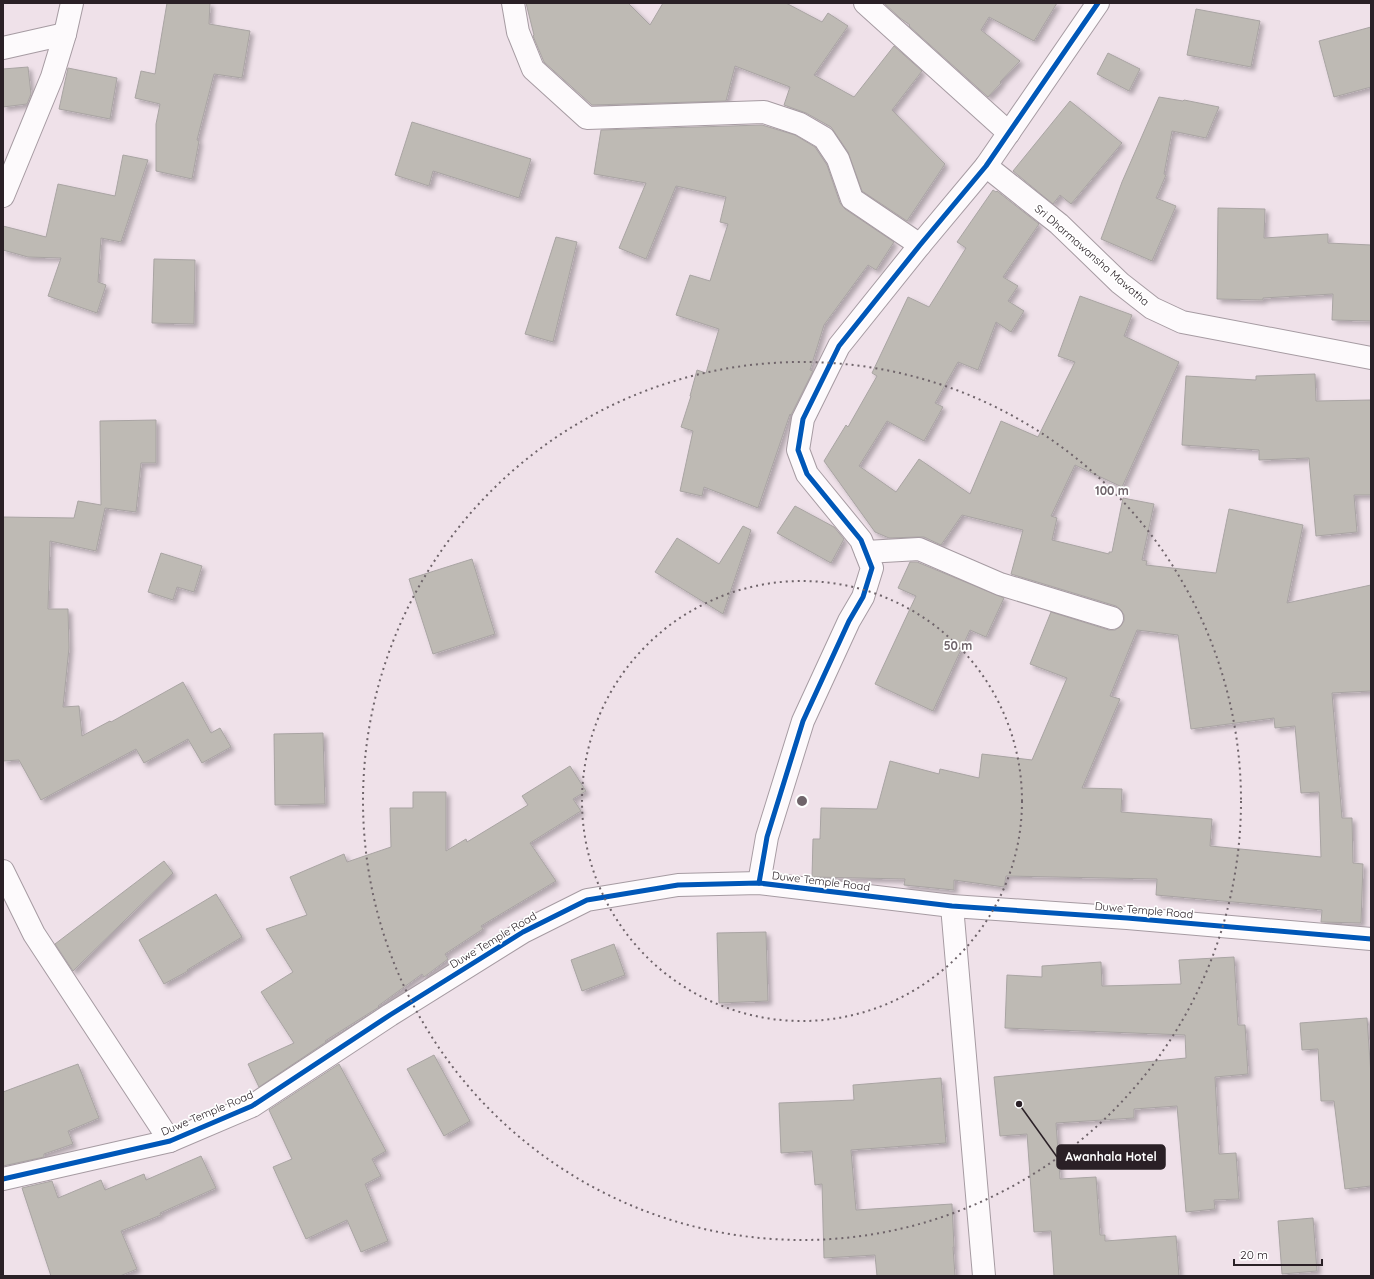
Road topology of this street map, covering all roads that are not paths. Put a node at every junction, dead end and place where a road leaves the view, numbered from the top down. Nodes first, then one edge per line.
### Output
1 (72, 3) edge
2 (513, 3) edge
3 (865, 3) edge
4 (1098, 3) edge
5 (65, 34) junction
6 (3, 48) edge
7 (1009, 133) junction
8 (986, 166) junction
9 (3, 196) edge
10 (920, 245) junction
11 (1371, 358) edge
12 (866, 552) junction
13 (1112, 618) dead end
14 (3, 871) edge
15 (759, 883) junction
16 (952, 906) junction
17 (1371, 939) edge
18 (170, 1141) junction
19 (3, 1179) edge
20 (984, 1276) edge

1 - 5 street
2 - 10 street
3 - 7 street
4 - 7 street
5 - 6 street
5 - 9 street
7 - 8 street
8 - 10 street
8 - 11 street, Sri Dharmawansha Mawatha
10 - 12 street
12 - 13 street
12 - 15 street
14 - 18 street
15 - 16 street, Duwe Temple Road
15 - 18 street, Duwe Temple Road
16 - 17 street, Duwe Temple Road
16 - 20 street
18 - 19 street, Duwe Temple Road

